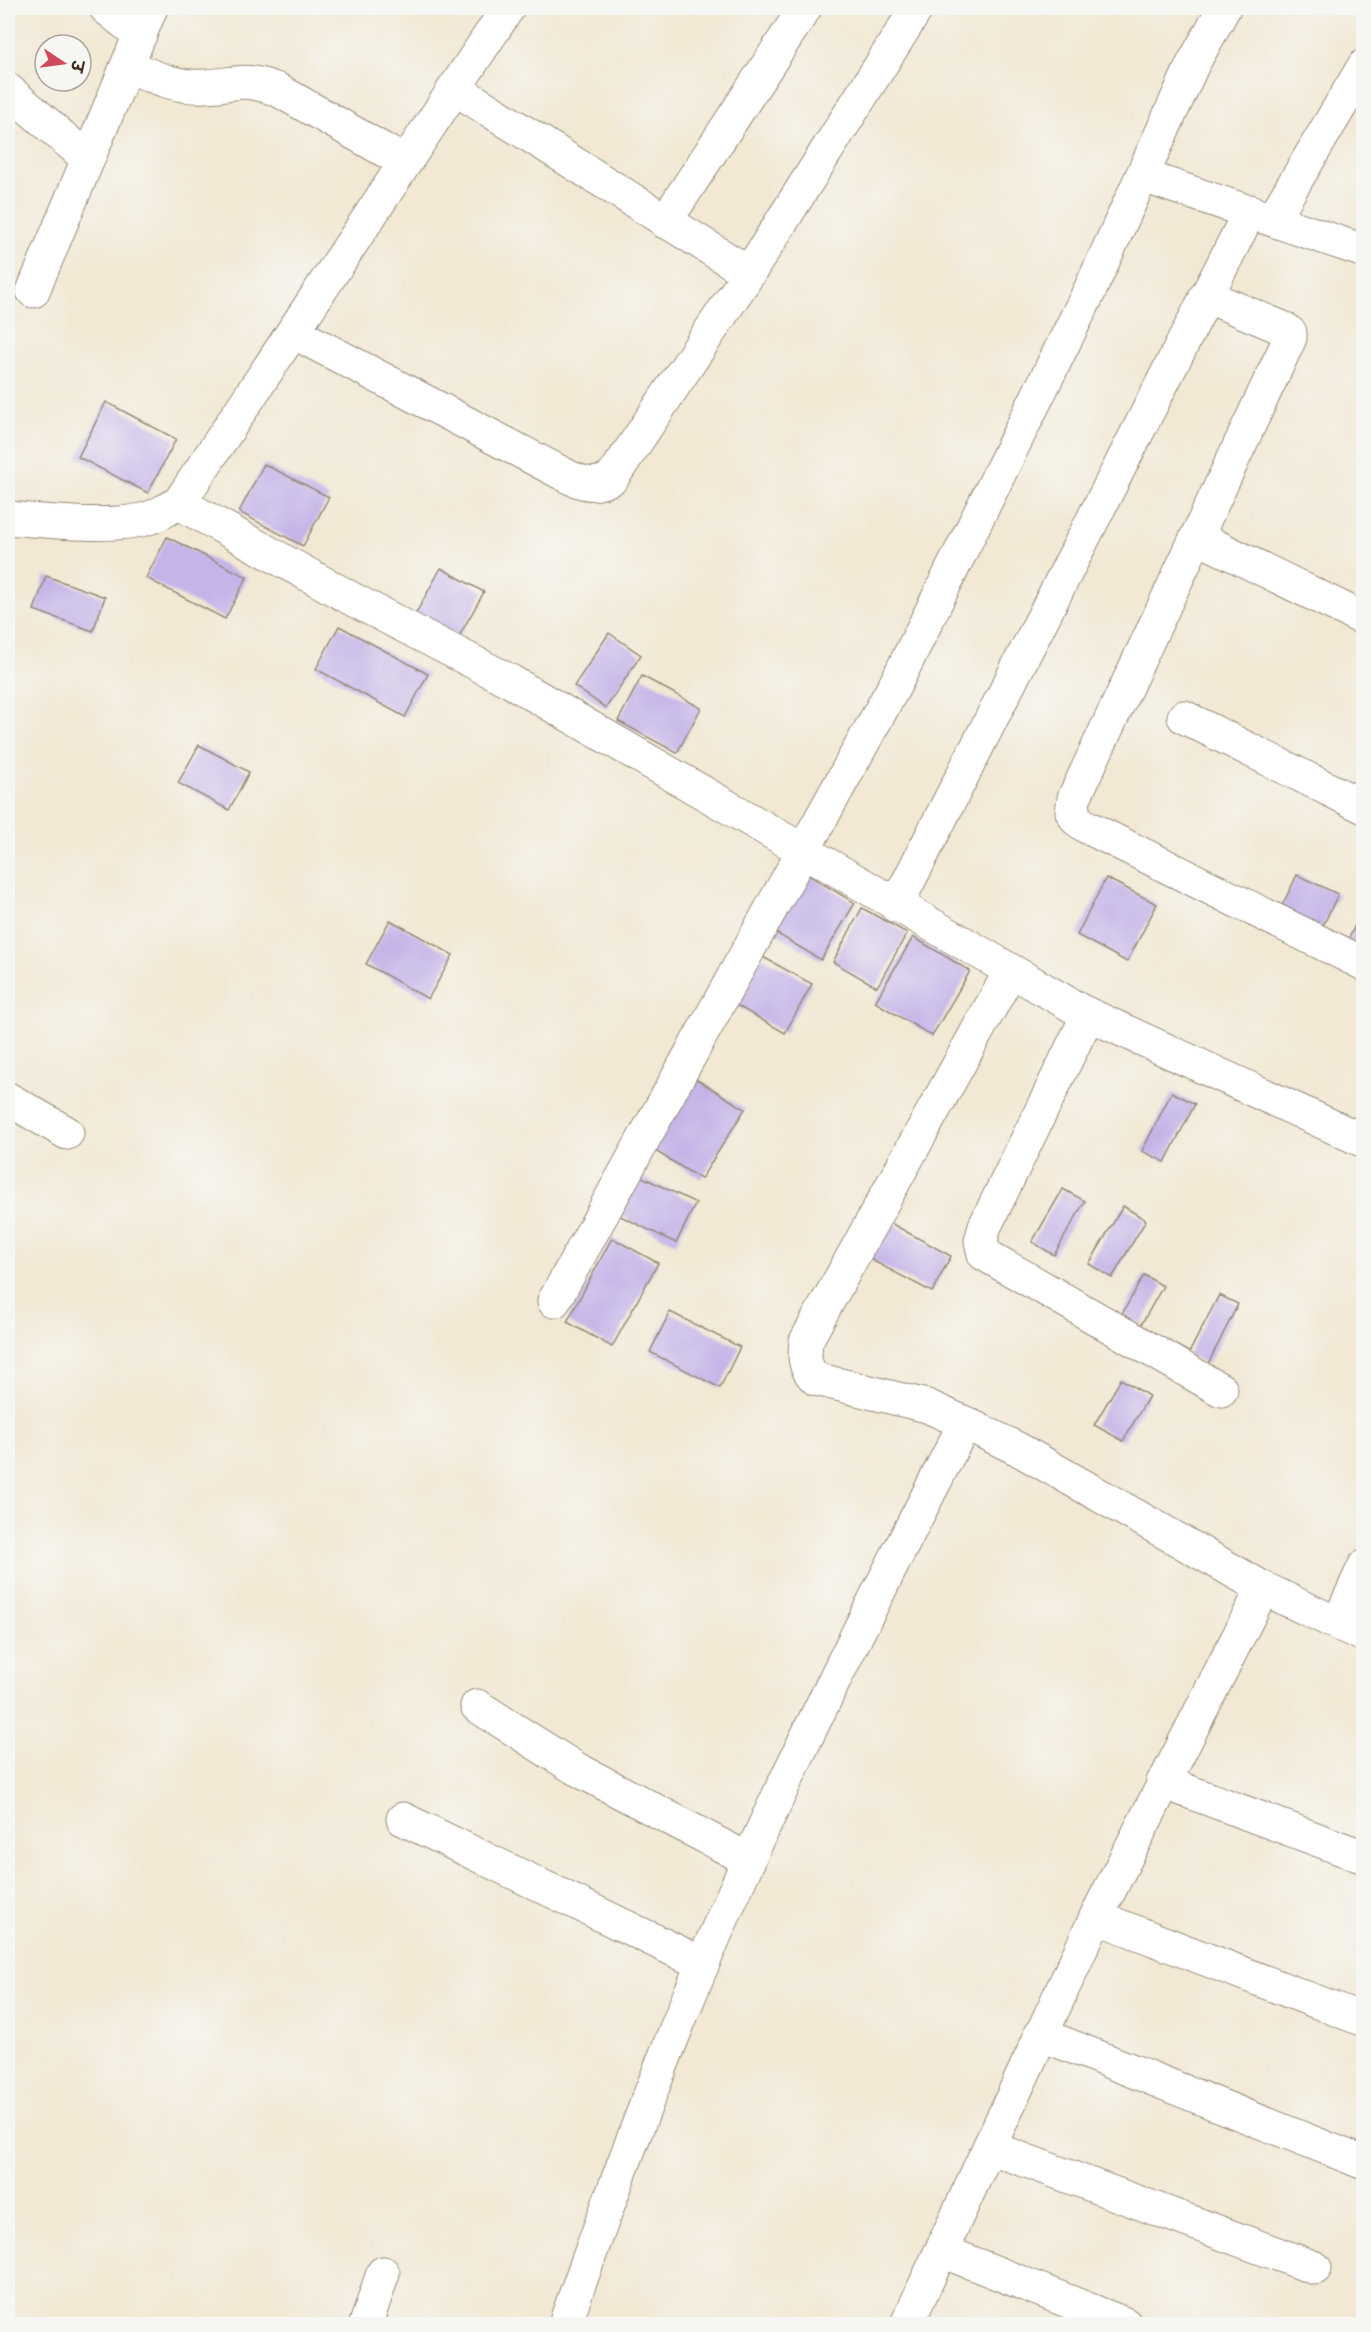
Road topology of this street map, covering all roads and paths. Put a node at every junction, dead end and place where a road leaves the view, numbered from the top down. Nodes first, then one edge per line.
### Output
1 (106, 8) edge
2 (508, 8) edge
3 (805, 8) edge
4 (917, 8) edge
5 (1224, 8) edge
6 (145, 21) edge
7 (127, 66) junction
8 (1364, 66) edge
9 (454, 88) junction
10 (8, 90) edge
11 (88, 159) junction
12 (405, 162) junction
13 (1143, 177) junction
14 (1261, 215) junction
15 (665, 222) junction
16 (1364, 251) edge
17 (750, 273) junction
18 (33, 291) dead end
19 (1206, 296) junction
20 (293, 332) junction
21 (179, 503) junction
22 (8, 518) edge
23 (1197, 537) junction
24 (1364, 619) edge
25 (1184, 717) dead end
26 (1364, 807) edge
27 (805, 850) junction
28 (896, 906) junction
29 (1364, 964) edge
30 (1010, 972) junction
31 (1088, 1015) junction
32 (8, 1099) edge
33 (67, 1134) dead end
34 (1364, 1141) edge
35 (554, 1301) dead end
36 (1221, 1390) dead end
37 (965, 1423) junction
38 (1364, 1567) edge
39 (1263, 1588) junction
40 (1351, 1630) edge
41 (477, 1706) dead end
42 (1163, 1782) junction
43 (403, 1819) dead end
44 (1364, 1857) edge
45 (749, 1860) junction
46 (1096, 1917) junction
47 (703, 1964) junction
48 (1364, 2020) edge
49 (1040, 2034) junction
50 (989, 2146) junction
51 (1364, 2163) edge
52 (942, 2251) junction
53 (1315, 2268) dead end
54 (383, 2273) dead end
55 (366, 2325) edge
56 (565, 2325) edge
57 (907, 2325) edge
58 (1125, 2325) edge

1 - 6 street
2 - 9 street
3 - 15 street
4 - 17 street
5 - 13 street
6 - 7 street
7 - 11 street
7 - 12 street
8 - 14 street
9 - 12 street
9 - 15 street
10 - 11 street
11 - 18 street
12 - 20 street
13 - 14 street
13 - 27 street
14 - 16 street
14 - 19 street
15 - 17 street
17 - 20 street
19 - 23 street
19 - 28 street
20 - 21 street
21 - 22 street
21 - 27 street
23 - 24 street
23 - 29 street
25 - 26 street
27 - 28 street
27 - 35 street
28 - 30 street
30 - 31 street
30 - 37 street
31 - 34 street
31 - 36 street
32 - 33 street
37 - 39 street
37 - 45 street
38 - 40 street
39 - 40 street
39 - 42 street
41 - 45 street
42 - 44 street
42 - 46 street
43 - 47 street
45 - 47 street
46 - 48 street
46 - 49 street
47 - 56 street
49 - 50 street
49 - 51 street
50 - 52 street
50 - 53 street
52 - 57 street
52 - 58 street
54 - 55 street

